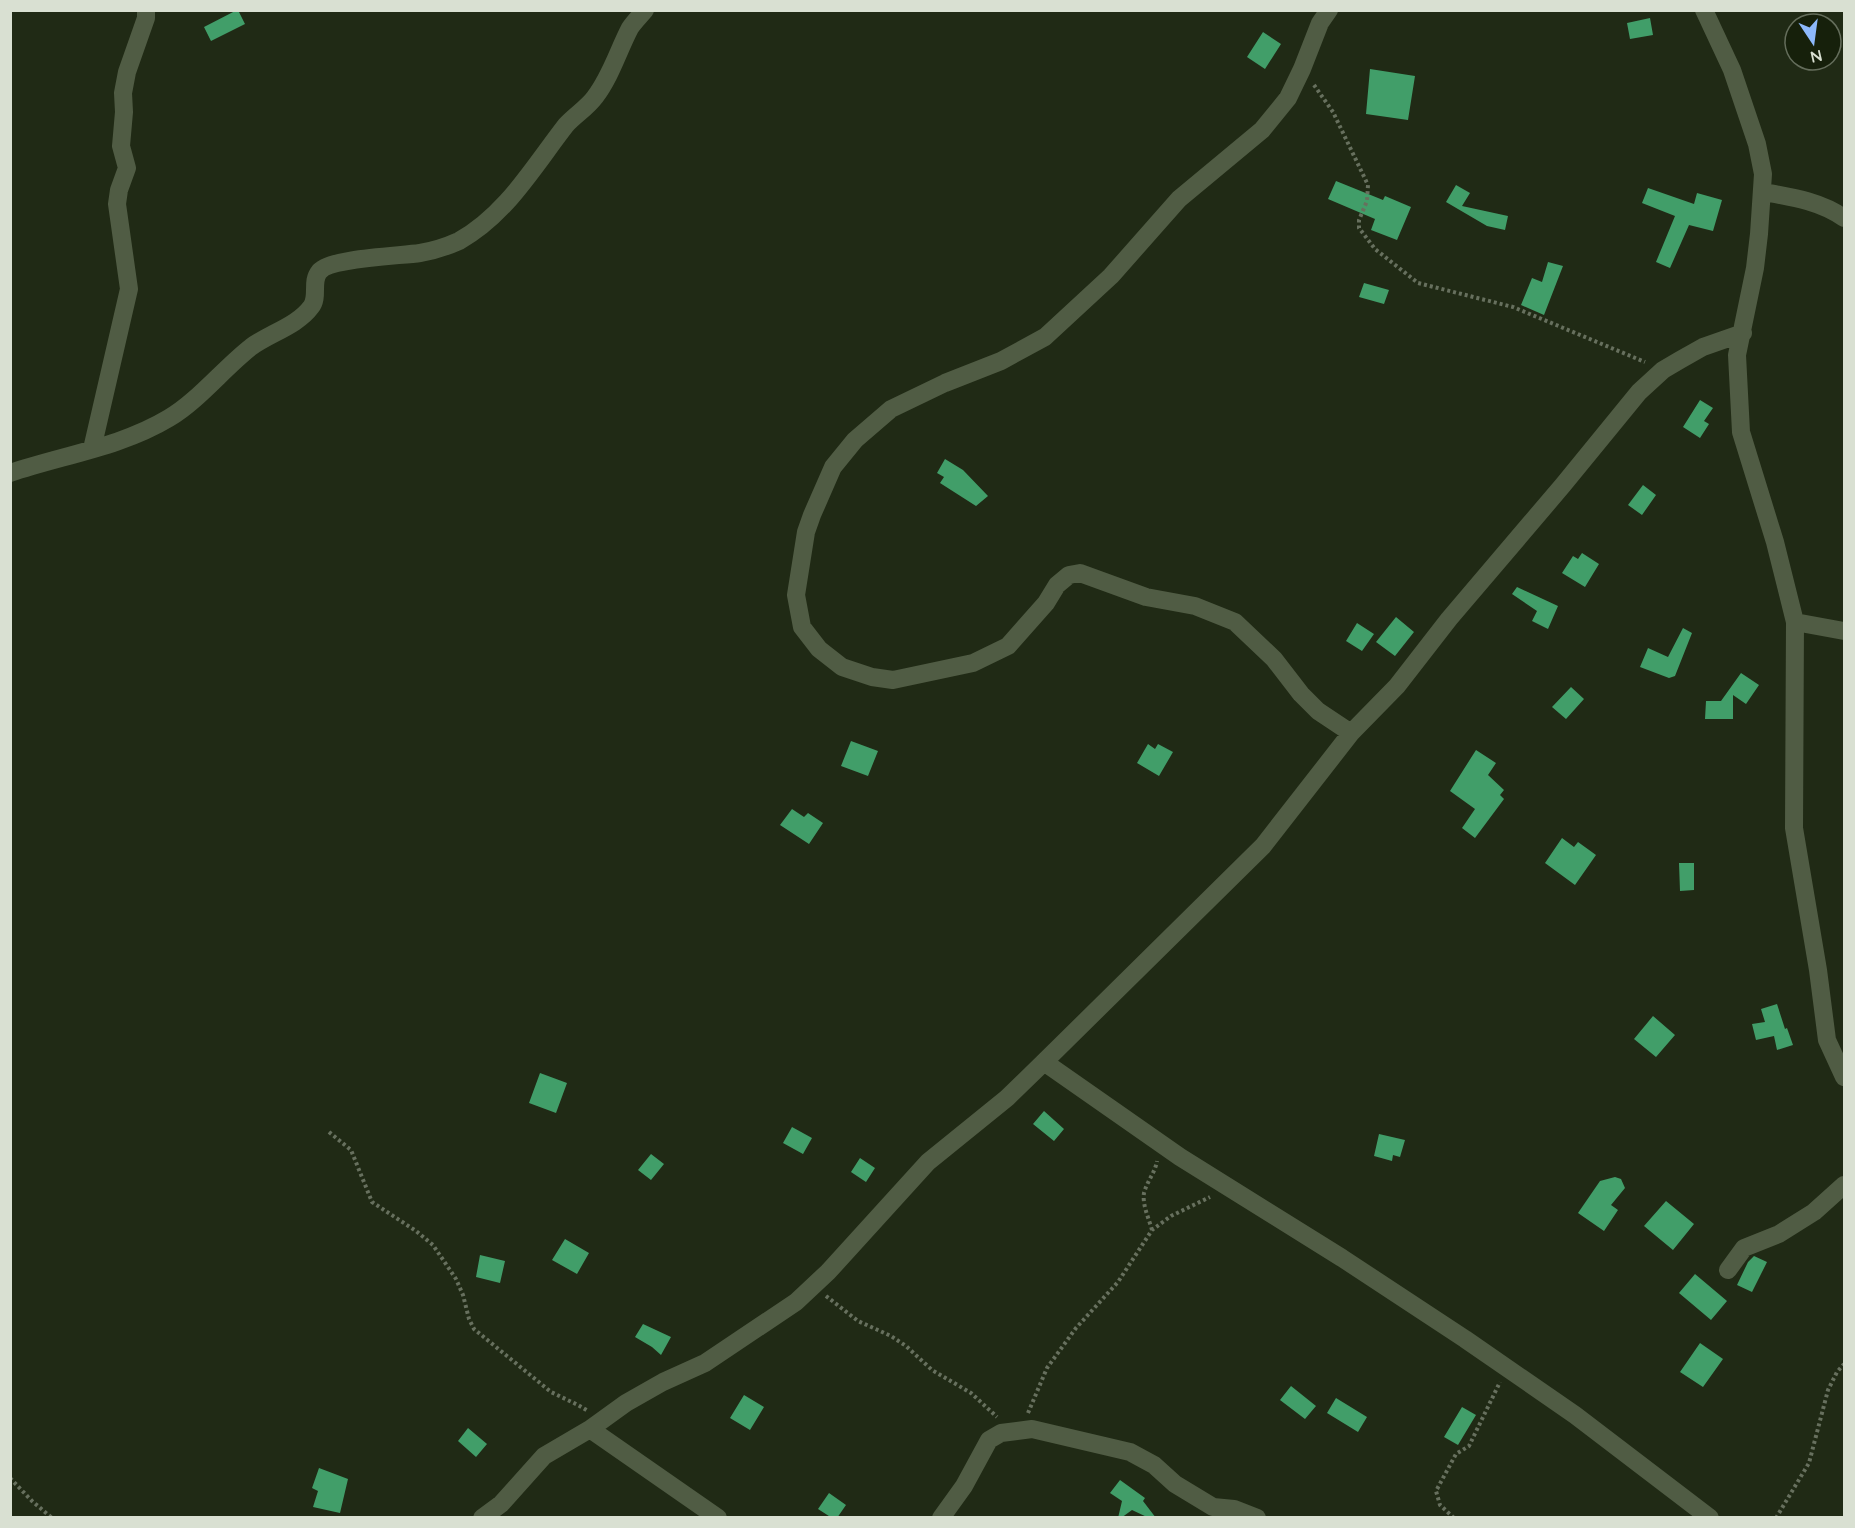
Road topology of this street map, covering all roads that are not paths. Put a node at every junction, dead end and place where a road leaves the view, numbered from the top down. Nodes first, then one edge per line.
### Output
1 (146, 10) edge
2 (645, 10) edge
3 (1329, 10) edge
4 (1704, 10) edge
5 (629, 19) edge
6 (1762, 192) junction
7 (1845, 218) edge
8 (1743, 333) junction
9 (92, 449) junction
10 (10, 473) edge
11 (1795, 622) junction
12 (1845, 631) edge
13 (1351, 733) junction
14 (1044, 1062) junction
15 (1845, 1077) edge
16 (1845, 1185) edge
17 (1728, 1270) dead end
18 (595, 1426) junction
19 (482, 1518) edge
20 (718, 1518) edge
21 (941, 1518) edge
22 (1257, 1518) edge
23 (1710, 1518) edge

1 - 9 street
2 - 5 street
3 - 13 street
4 - 6 street
5 - 9 street
6 - 7 street
6 - 8 street
8 - 11 street
8 - 13 street
9 - 10 street
11 - 12 street
11 - 15 street
13 - 14 street
14 - 18 street
14 - 23 street
16 - 17 street
18 - 19 street
18 - 20 street
21 - 22 street

